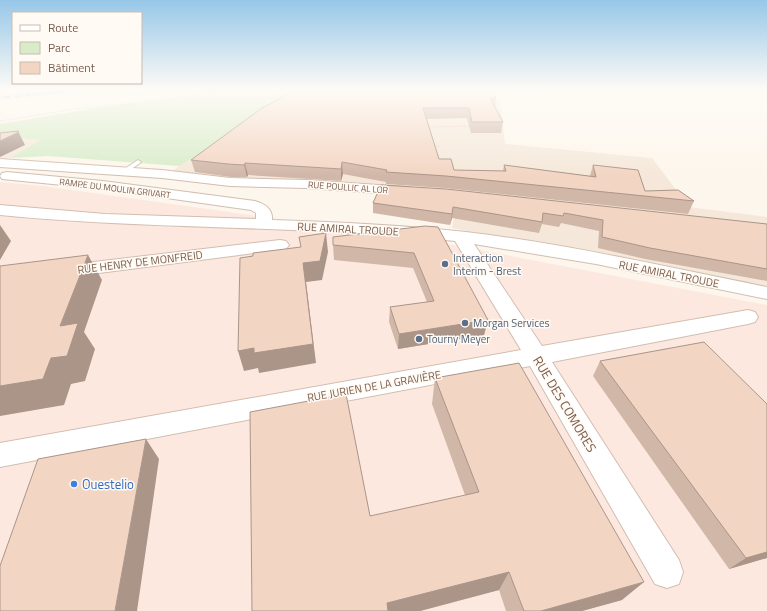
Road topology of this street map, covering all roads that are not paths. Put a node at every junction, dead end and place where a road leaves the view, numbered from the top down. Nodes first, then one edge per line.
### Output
1 (138, 162) dead end
2 (3, 163) edge
3 (125, 171) junction
4 (0, 175) edge
5 (422, 193) edge
6 (230, 203) junction
7 (0, 210) edge
8 (44, 215) junction
9 (0, 217) edge
10 (229, 224) junction
11 (263, 225) junction
12 (461, 237) junction
13 (280, 245) dead end
14 (54, 272) edge
15 (767, 293) edge
16 (748, 317) dead end
17 (536, 356) junction
18 (0, 455) edge
19 (667, 572) dead end

1 - 3 lane
2 - 3 street, RUE POULLIC AL LOR
3 - 5 street, RUE POULLIC AL LOR
4 - 6 street, RAMPE DU MOULIN GRIVART
6 - 10 street
6 - 11 street, RAMPE DU MOULIN GRIVART
7 - 8 street, RUE AMIRAL TROUDE
8 - 9 street, RUE AMIRAL TROUDE
8 - 10 street, RUE AMIRAL TROUDE
10 - 11 street, RUE AMIRAL TROUDE
11 - 12 street, RUE AMIRAL TROUDE
12 - 15 street, RUE AMIRAL TROUDE
12 - 17 street, RUE DES COMORES
13 - 14 street, RUE HENRY DE MONFREID
16 - 17 street, RUE JURIEN DE LA GRAVIÈRE
17 - 18 street, RUE JURIEN DE LA GRAVIÈRE
17 - 19 street, RUE DES COMORES

